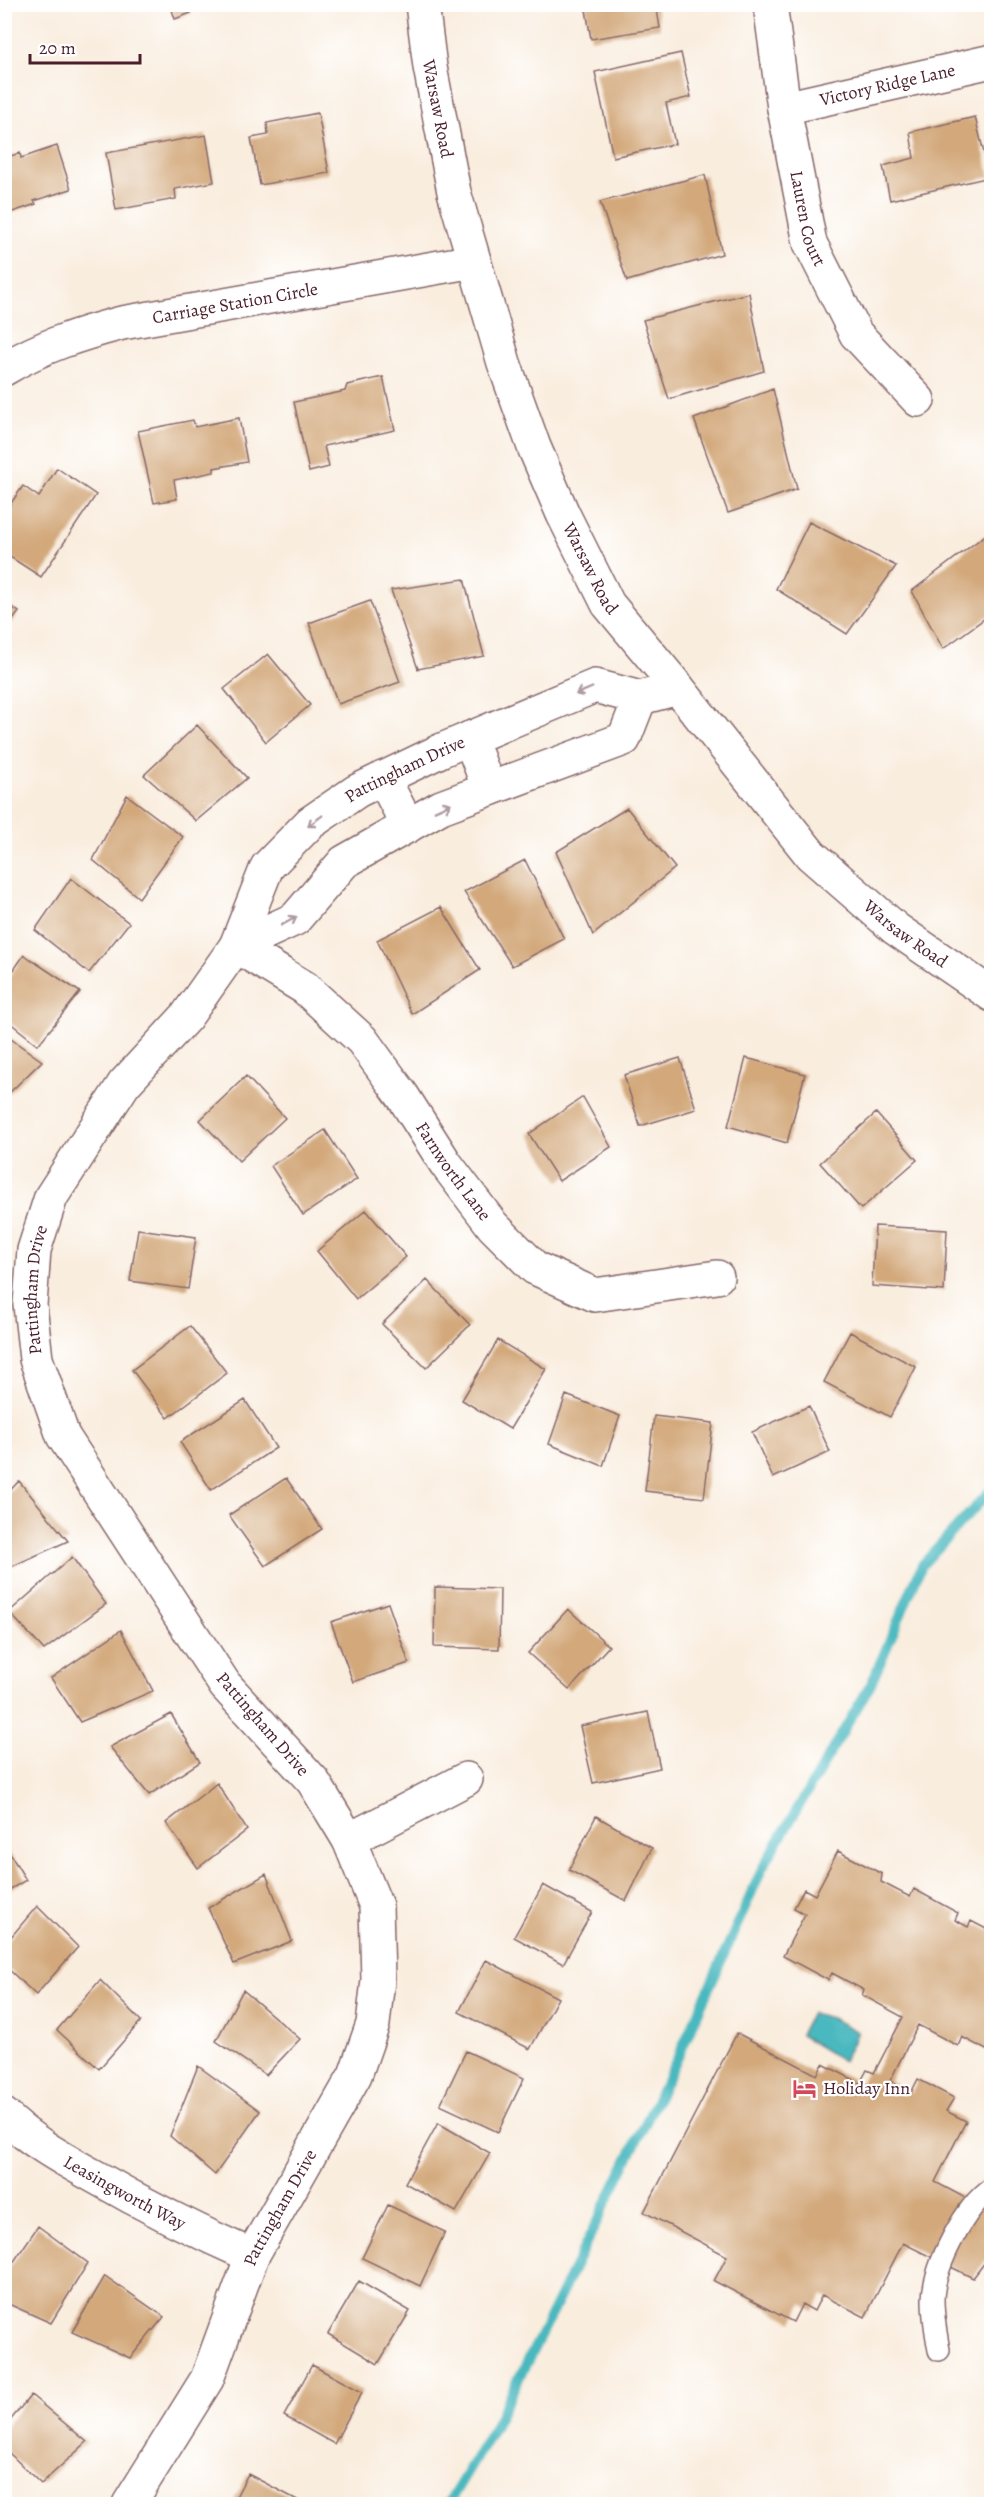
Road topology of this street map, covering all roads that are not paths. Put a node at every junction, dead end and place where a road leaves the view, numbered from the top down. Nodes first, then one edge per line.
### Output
1 (422, 4) edge
2 (770, 4) edge
3 (992, 61) edge
4 (784, 108) junction
5 (474, 261) junction
6 (4, 369) edge
7 (918, 400) dead end
8 (678, 688) junction
9 (640, 698) junction
10 (470, 738) junction
11 (383, 778) junction
12 (489, 789) junction
13 (408, 826) junction
14 (236, 946) junction
15 (992, 996) edge
16 (717, 1277) dead end
17 (466, 1779) dead end
18 (350, 1840) junction
19 (4, 2115) edge
20 (992, 2188) edge
21 (252, 2256) junction
22 (939, 2350) dead end
23 (129, 2505) edge

1 - 5 street, Warsaw Road
2 - 4 street, Lauren Court
3 - 4 street, Victory Ridge Lane
4 - 7 street, Lauren Court
5 - 6 street, Carriage Station Circle
5 - 8 street, Warsaw Road
8 - 9 street, Pattingham Drive
8 - 15 street, Warsaw Road
9 -> 10 street, Pattingham Drive
9 - 12 street
10 - 11 street, Pattingham Drive
10 - 12 street
11 - 13 street
11 -> 14 street, Pattingham Drive
13 -> 12 street
14 -> 13 street
14 - 16 street, Farnworth Lane
14 - 18 street, Pattingham Drive
17 - 18 street
18 - 21 street, Pattingham Drive
19 - 21 street, Leasingworth Way
20 - 22 lane
21 - 23 street, Pattingham Drive

